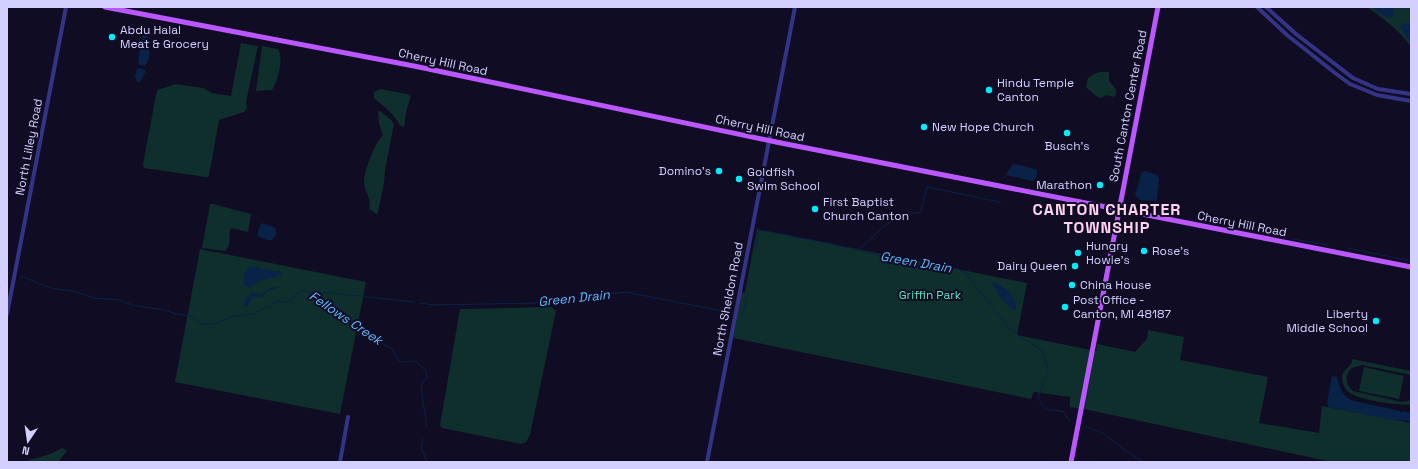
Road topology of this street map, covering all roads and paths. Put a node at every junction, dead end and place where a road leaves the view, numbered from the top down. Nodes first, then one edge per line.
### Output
1 (66, 7) edge
2 (105, 7) edge
3 (795, 7) edge
4 (1158, 7) edge
5 (1257, 7) edge
6 (1266, 7) edge
7 (1360, 82) junction
8 (1357, 87) junction
9 (1411, 94) edge
10 (1411, 101) edge
11 (769, 140) junction
12 (1118, 210) junction
13 (1411, 267) edge
14 (7, 314) edge
15 (348, 417) dead end
16 (340, 462) edge
17 (707, 462) edge
18 (1071, 462) edge

1 - 14 street, North Lilley Road
2 - 11 main road, Cherry Hill Road
3 - 11 street, North Sheldon Road
4 - 12 main road, South Canton Center Road
5 - 8 street
6 - 7 street
7 - 8 street
7 - 9 street
8 - 10 street
11 - 12 main road, Cherry Hill Road
11 - 17 street, North Sheldon Road
12 - 13 main road, Cherry Hill Road
12 - 18 main road, South Canton Center Road
15 - 16 street

